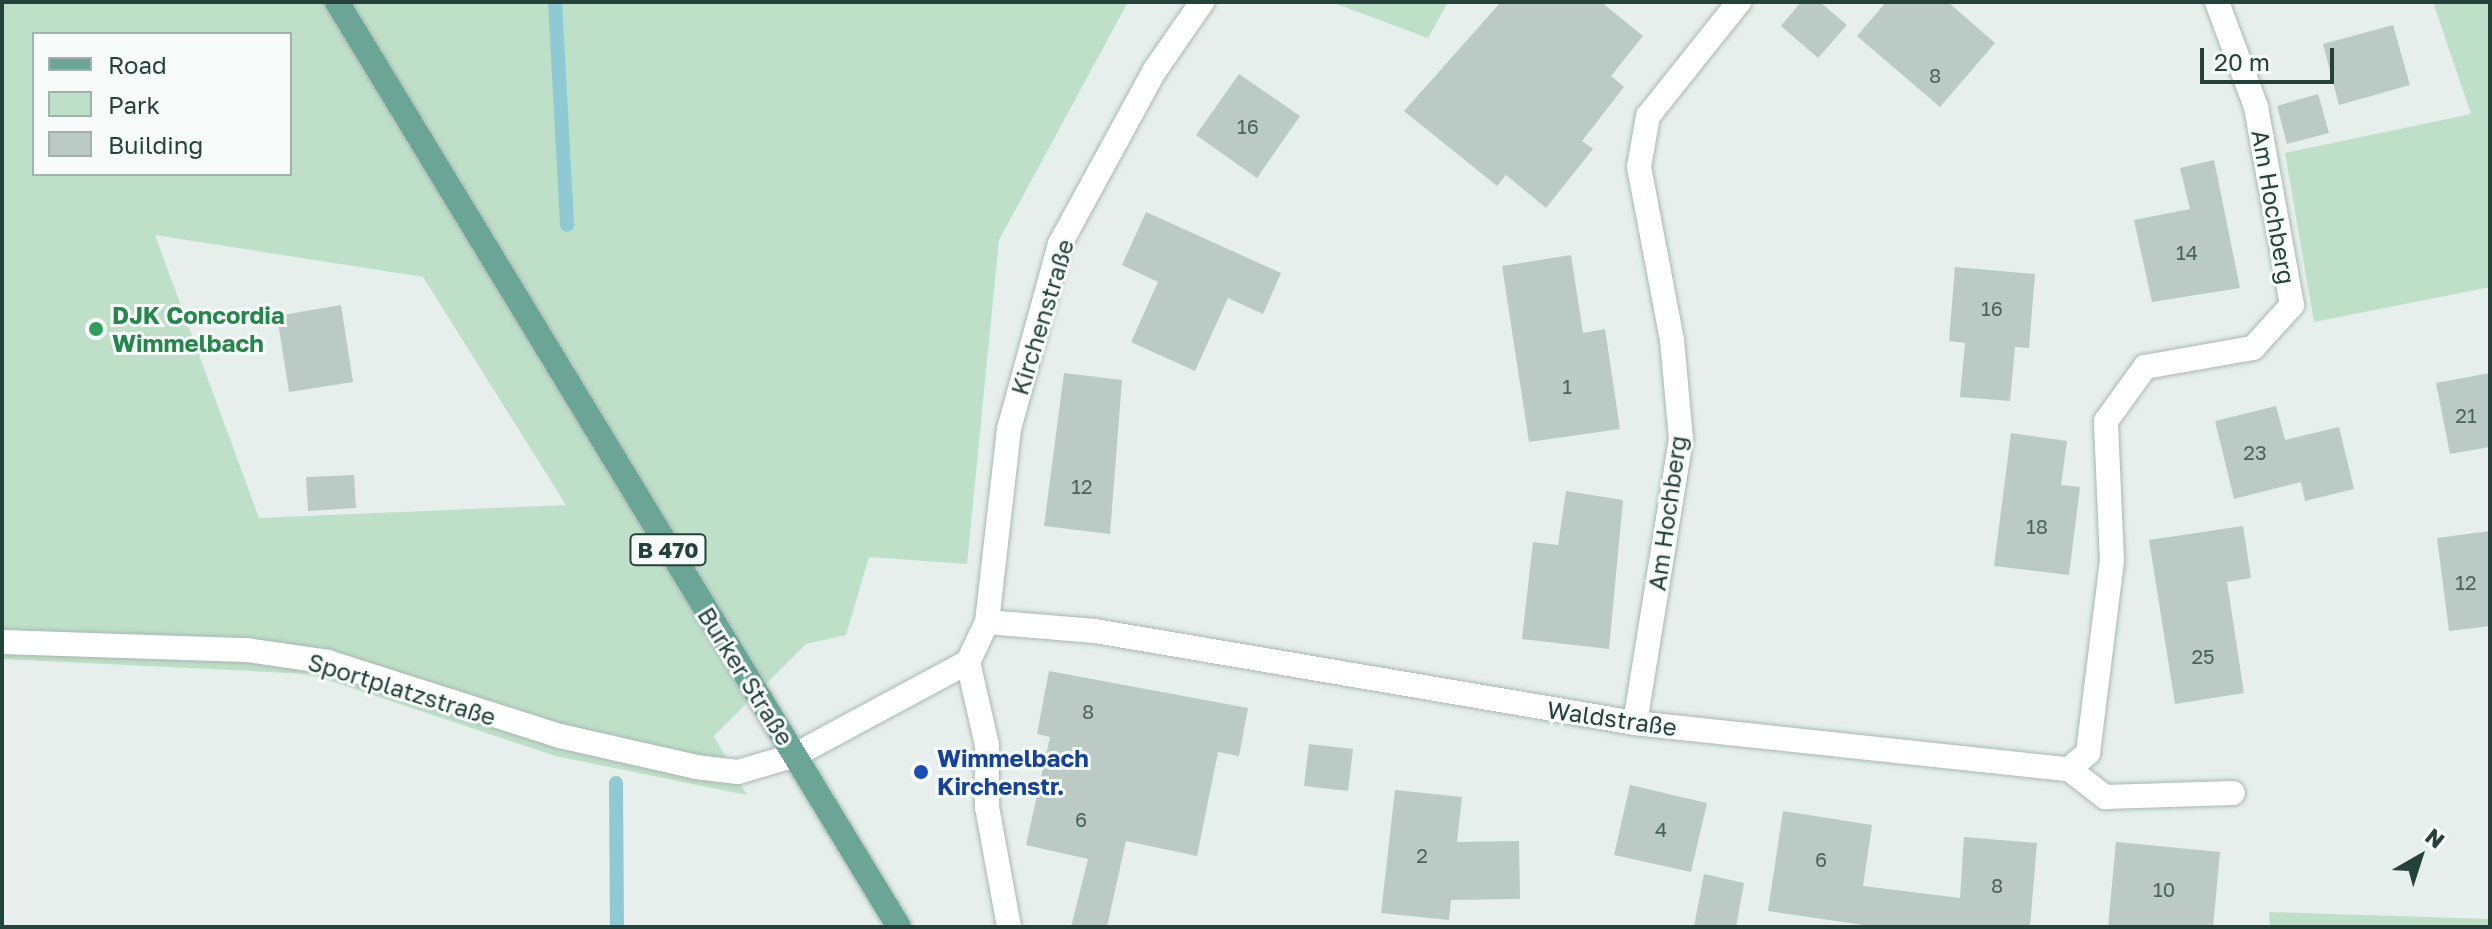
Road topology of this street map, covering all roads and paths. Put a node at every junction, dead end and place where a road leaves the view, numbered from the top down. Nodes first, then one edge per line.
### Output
1 (337, 2) edge
2 (1202, 2) edge
3 (1739, 2) edge
4 (2217, 2) edge
5 (987, 622) junction
6 (2, 642) edge
7 (968, 662) junction
8 (1635, 723) junction
9 (795, 755) junction
10 (2069, 769) junction
11 (2233, 793) dead end
12 (899, 927) edge
13 (1009, 927) edge

1 - 9 main road, Burker Straße / B 470
2 - 5 street, Kirchenstraße
3 - 8 street, Am Hochberg
4 - 10 street, Am Hochberg
5 - 7 street, Kirchenstraße
5 - 8 street, Waldstraße
6 - 9 street, Sportplatzstraße
7 - 9 street
7 - 13 street
8 - 10 street, Waldstraße
9 - 12 main road, Burker Straße / B 470
10 - 11 street

